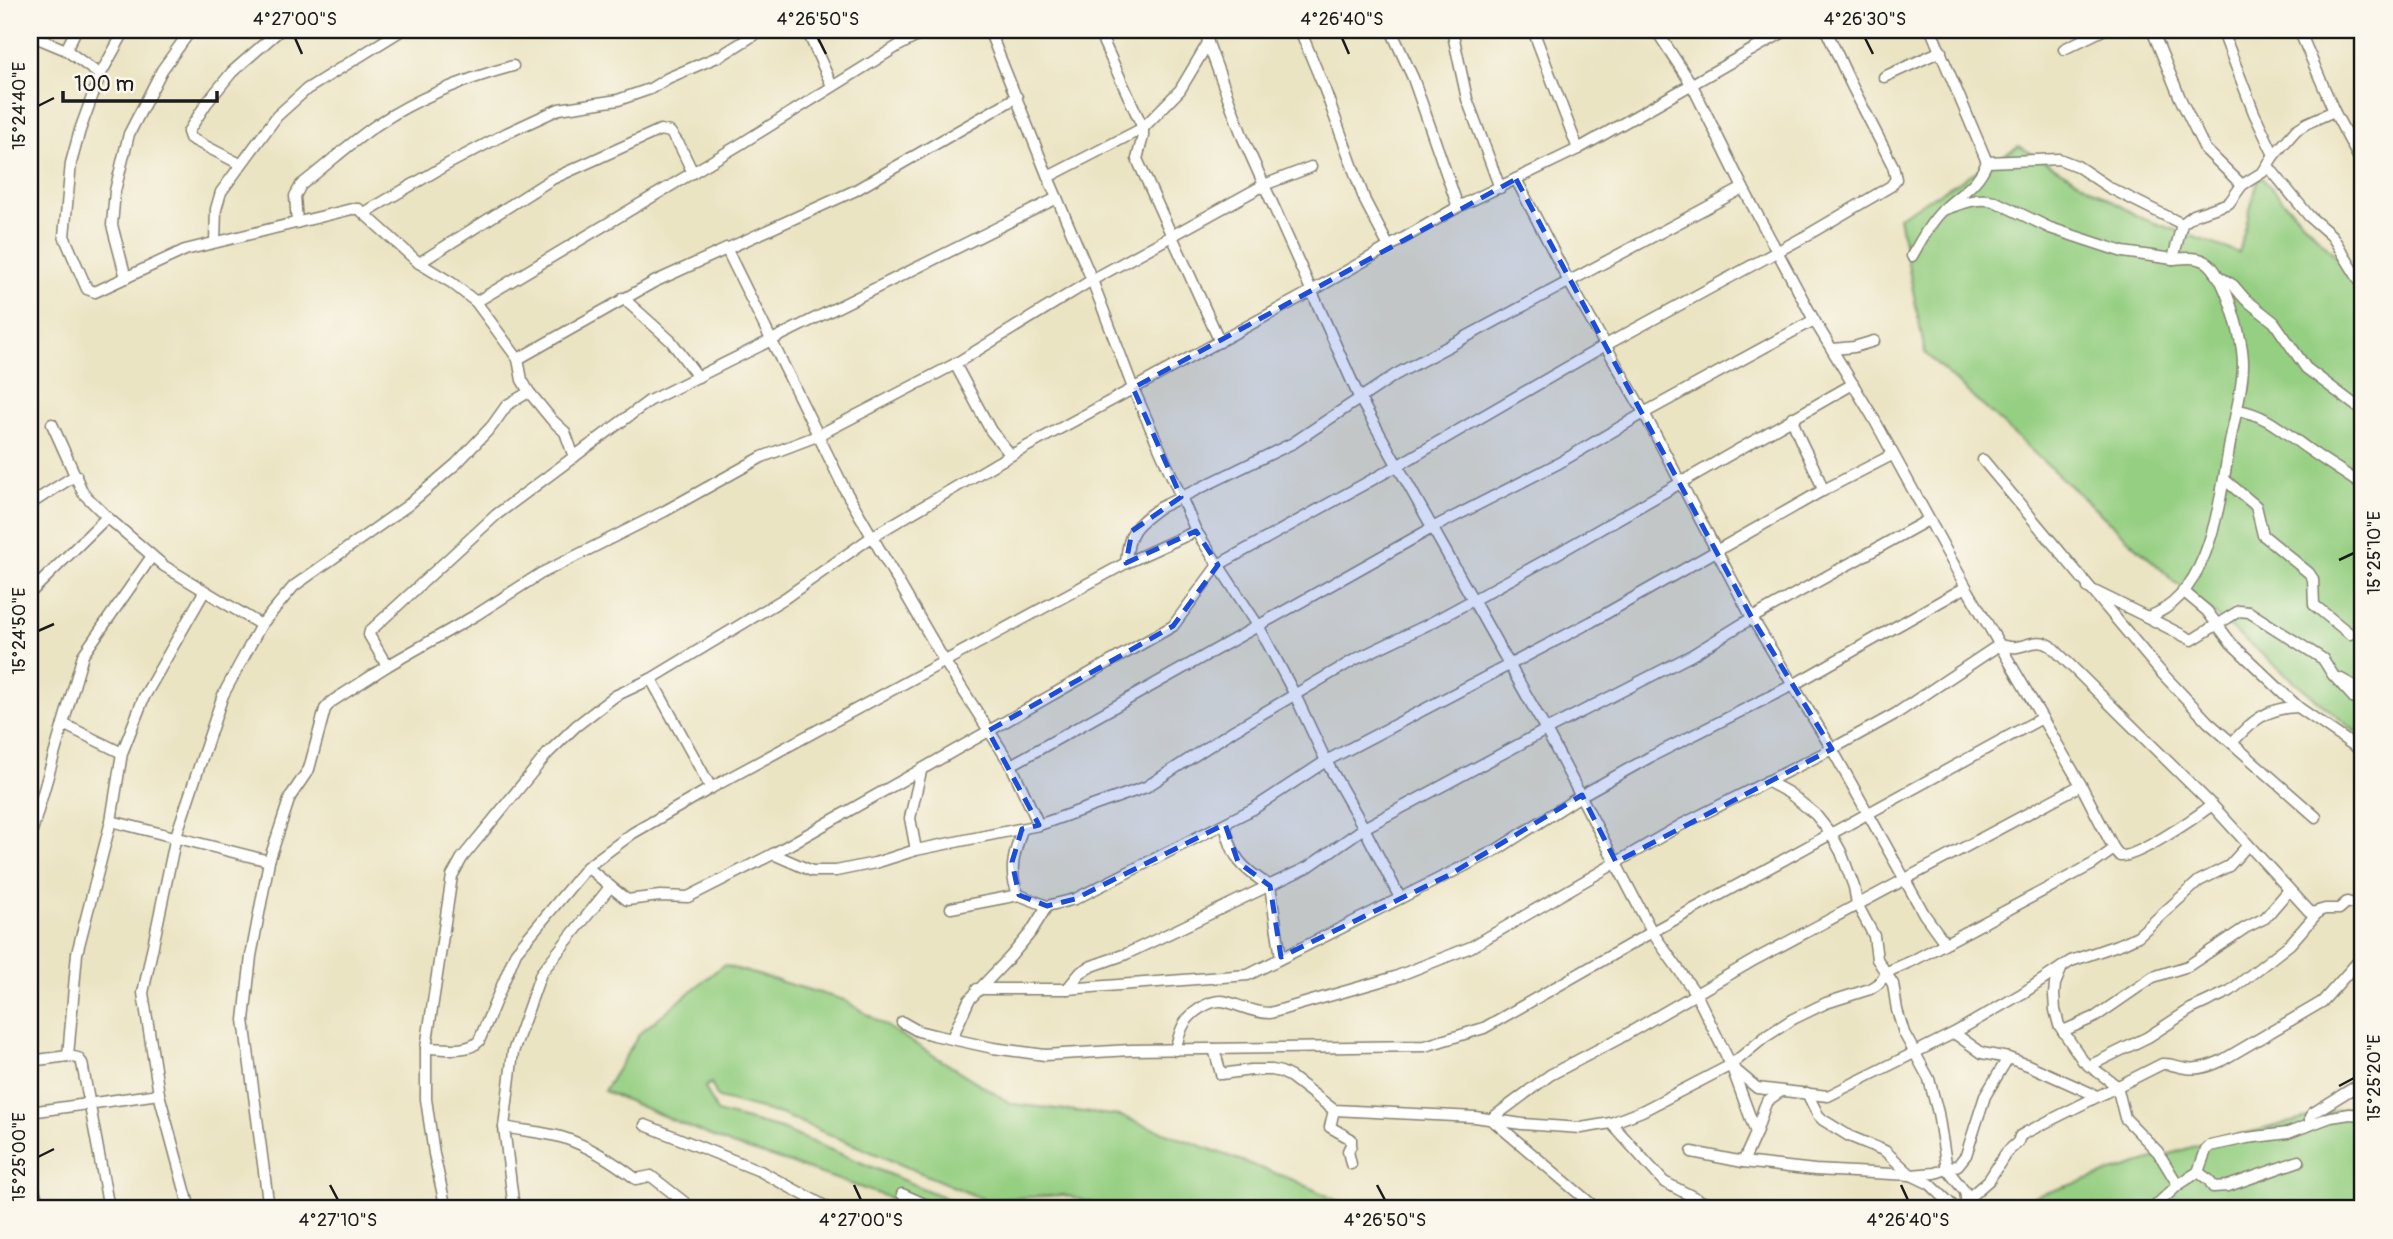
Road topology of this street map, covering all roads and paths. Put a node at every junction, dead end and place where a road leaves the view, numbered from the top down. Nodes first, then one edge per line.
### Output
1 (76, 30) edge
2 (125, 30) edge
3 (191, 30) edge
4 (280, 30) edge
5 (402, 30) edge
6 (762, 30) edge
7 (807, 30) edge
8 (929, 30) edge
9 (989, 30) edge
10 (1098, 30) edge
11 (1206, 30) edge
12 (1300, 30) edge
13 (1391, 30) edge
14 (1452, 30) edge
15 (1533, 30) edge
16 (1656, 30) edge
17 (1787, 30) edge
18 (1826, 30) edge
19 (1931, 30) edge
20 (2103, 30) edge
21 (2152, 30) edge
22 (2222, 30) edge
23 (2299, 30) edge
24 (30, 35) edge
25 (1208, 43) junction
26 (2064, 49) dead end
27 (66, 50) junction
28 (1941, 51) junction
29 (513, 66) dead end
30 (100, 75) junction
31 (1884, 77) dead end
32 (1692, 85) junction
33 (832, 86) junction
34 (1017, 97) junction
35 (2334, 111) junction
36 (1143, 128) junction
37 (1578, 149) junction
38 (2274, 155) junction
39 (1987, 162) junction
40 (240, 164) junction
41 (2268, 166) junction
42 (2363, 166) edge
43 (1311, 167) dead end
44 (693, 173) junction
45 (1048, 177) junction
46 (1516, 179) junction
47 (1264, 185) junction
48 (2242, 185) junction
49 (1500, 188) junction
50 (1743, 188) junction
51 (1057, 198) junction
52 (1458, 207) junction
53 (1943, 210) junction
54 (364, 213) junction
55 (297, 223) junction
56 (2182, 224) junction
57 (1171, 236) junction
58 (215, 242) junction
59 (1389, 247) junction
60 (726, 248) junction
61 (1777, 252) junction
62 (1912, 256) dead end
63 (2173, 259) junction
64 (419, 262) junction
65 (2216, 275) junction
66 (126, 278) junction
67 (1091, 280) junction
68 (1568, 280) junction
69 (2363, 286) edge
70 (1310, 292) junction
71 (623, 298) junction
72 (476, 302) junction
73 (1814, 320) junction
74 (771, 341) junction
75 (1874, 341) dead end
76 (1220, 342) junction
77 (1604, 346) junction
78 (1833, 349) junction
79 (518, 359) junction
80 (955, 364) junction
81 (698, 377) junction
82 (1853, 384) junction
83 (1133, 388) junction
84 (529, 392) junction
85 (1359, 397) junction
86 (2237, 410) junction
87 (2363, 411) edge
88 (1644, 413) junction
89 (1792, 417) junction
90 (52, 424) dead end
91 (817, 436) junction
92 (1011, 455) junction
93 (1892, 455) junction
94 (574, 457) junction
95 (1983, 460) dead end
96 (1397, 466) junction
97 (76, 475) junction
98 (2225, 480) junction
99 (1680, 481) junction
100 (2363, 486) edge
101 (1823, 491) junction
102 (1181, 496) junction
103 (30, 504) edge
104 (107, 517) junction
105 (1928, 520) junction
106 (1432, 528) junction
107 (1196, 531) junction
108 (873, 536) junction
109 (1716, 551) junction
110 (152, 556) junction
111 (1126, 563) junction
112 (1218, 565) junction
113 (1966, 587) junction
114 (2088, 588) junction
115 (2183, 591) junction
116 (204, 592) junction
117 (30, 593) edge
118 (1473, 599) junction
119 (2147, 617) junction
120 (1752, 618) junction
121 (2217, 624) junction
122 (261, 625) junction
123 (1259, 627) junction
124 (2350, 634) dead end
125 (1999, 645) junction
126 (945, 662) junction
127 (1510, 665) junction
128 (387, 666) junction
129 (2333, 675) junction
130 (651, 679) junction
131 (1793, 685) junction
132 (2363, 691) edge
133 (1295, 695) junction
134 (2298, 707) junction
135 (2363, 708) edge
136 (2042, 718) junction
137 (63, 723) junction
138 (1546, 730) junction
139 (988, 731) junction
140 (2232, 743) junction
141 (1832, 750) junction
142 (2363, 751) edge
143 (122, 753) junction
144 (1326, 761) junction
145 (1011, 765) junction
146 (921, 771) junction
147 (1767, 781) junction
148 (2081, 785) junction
149 (710, 788) junction
150 (1582, 795) junction
151 (2212, 805) junction
152 (1867, 814) junction
153 (2316, 817) dead end
154 (111, 821) junction
155 (1225, 824) junction
156 (1039, 825) junction
157 (1364, 828) junction
158 (1022, 829) junction
159 (1831, 834) junction
160 (176, 836) junction
161 (30, 838) edge
162 (2248, 845) junction
163 (2114, 849) junction
164 (916, 850) junction
165 (773, 854) junction
166 (269, 861) junction
167 (1616, 862) junction
168 (587, 867) junction
169 (1905, 879) junction
170 (1270, 886) junction
171 (610, 887) junction
172 (2289, 890) junction
173 (1020, 895) junction
174 (1400, 898) junction
175 (1857, 904) junction
176 (1047, 906) junction
177 (2363, 906) edge
178 (951, 908) dead end
179 (2320, 911) junction
180 (1653, 932) junction
181 (1945, 943) junction
182 (2363, 956) edge
183 (1281, 957) junction
184 (2062, 967) junction
185 (1887, 972) junction
186 (977, 989) junction
187 (1067, 989) junction
188 (1696, 994) junction
189 (902, 1022) dead end
190 (2063, 1031) junction
191 (1954, 1033) junction
192 (953, 1038) junction
193 (426, 1048) junction
194 (1214, 1049) junction
195 (1175, 1050) junction
196 (1915, 1052) junction
197 (68, 1056) junction
198 (2008, 1058) junction
199 (30, 1061) edge
200 (1731, 1065) junction
201 (2089, 1066) junction
202 (2363, 1082) edge
203 (2117, 1086) junction
204 (1780, 1091) junction
205 (1807, 1093) junction
206 (159, 1094) junction
207 (2097, 1096) junction
208 (89, 1104) junction
209 (1334, 1110) junction
210 (30, 1112) edge
211 (2363, 1115) edge
212 (1491, 1119) junction
213 (1611, 1123) junction
214 (645, 1125) dead end
215 (2310, 1125) junction
216 (504, 1128) junction
217 (1756, 1133) junction
218 (1692, 1152) dead end
219 (2299, 1161) dead end
220 (1743, 1162) junction
221 (1351, 1164) dead end
222 (1947, 1169) junction
223 (2198, 1172) junction
224 (1911, 1175) junction
225 (30, 1176) edge
226 (2178, 1185) junction
227 (902, 1194) dead end
228 (1967, 1205) edge
229 (1713, 1207) dead end
230 (40, 1209) edge
231 (109, 1209) edge
232 (190, 1209) edge
233 (269, 1209) edge
234 (446, 1209) edge
235 (514, 1209) edge
236 (693, 1209) edge
237 (830, 1209) edge
238 (936, 1209) edge
239 (1597, 1209) edge
240 (1956, 1209) edge
241 (2152, 1209) edge

1 - 27 street
2 - 30 street
3 - 66 street
4 - 40 street
5 - 40 street
6 - 54 street
7 - 33 street
8 - 33 street
9 - 34 street
10 - 36 street
11 - 25 street
12 - 59 street
13 - 52 street
14 - 49 street
15 - 37 street
16 - 32 street
17 - 32 street
18 - 61 street
19 - 28 street
20 - 26 street
21 - 48 street
22 - 38 street
23 - 35 street
24 - 27 street
25 - 36 street
25 - 47 street
27 - 30 street
28 - 31 street
28 - 39 street
29 - 55 street
30 - 66 street
32 - 37 street
32 - 50 street
33 - 44 street
34 - 45 street
34 - 60 street
35 - 38 street
35 - 42 street
36 - 45 street
36 - 57 street
37 - 46 street
38 - 41 street
39 - 53 street
39 - 56 street
40 - 58 street
41 - 48 street
41 - 69 street
43 - 47 street
44 - 64 street
44 - 72 street
45 - 51 street
46 - 49 street
46 - 68 street
47 - 57 street
47 - 70 street
48 - 56 street
49 - 52 street
50 - 61 street
50 - 68 street
51 - 67 street
51 - 74 street
52 - 59 street
53 - 62 street
53 - 63 street
54 - 55 street
54 - 64 street
55 - 58 street
56 - 63 street
57 - 67 street
57 - 76 street
58 - 66 street
59 - 70 street
60 - 71 street
60 - 74 street
61 - 73 street
61 - 77 street
63 - 65 street
64 - 72 street
65 - 86 street
65 - 87 street
67 - 80 street
67 - 83 street
68 - 77 street
68 - 85 street
70 - 76 street
70 - 85 street
71 - 79 street
71 - 81 street
72 - 79 street
73 - 78 street
73 - 88 street
74 - 81 street
74 - 91 street
75 - 78 street
76 - 83 street
77 - 88 street
77 - 96 street
78 - 82 street
79 - 84 street
80 - 91 street
80 - 92 street
81 - 94 street
82 - 89 street
82 - 93 street
83 - 92 street
83 - 102 street
84 - 94 street
84 - 122 street
85 - 96 street
85 - 102 street
86 - 98 street
86 - 100 street
88 - 99 street
88 - 106 street
89 - 99 street
89 - 101 street
90 - 97 street
91 - 108 street
91 - 128 street
92 - 108 street
93 - 101 street
93 - 105 street
94 - 128 street
95 - 114 street
96 - 106 street
96 - 112 street
97 - 103 street
97 - 104 street
98 - 115 street
98 - 124 street
99 - 109 street
99 - 118 street
101 - 109 street
102 - 107 street
102 - 111 street
104 - 110 street
104 - 117 street
105 - 113 street
105 - 120 street
106 - 118 street
106 - 123 street
107 - 111 street
107 - 112 street
108 - 126 street
108 - 130 street
109 - 120 street
109 - 127 street
110 - 116 street
110 - 137 street
111 - 126 street
112 - 123 street
112 - 139 street
113 - 125 street
113 - 131 street
114 - 119 street
114 - 140 street
115 - 119 street
115 - 121 street
116 - 122 street
116 - 143 street
118 - 127 street
118 - 133 street
119 - 121 street
120 - 131 street
120 - 138 street
121 - 129 street
121 - 134 street
122 - 160 street
123 - 133 street
123 - 145 street
125 - 136 street
125 - 141 street
125 - 151 street
126 - 139 street
126 - 149 street
127 - 138 street
127 - 144 street
128 - 166 street
129 - 132 street
129 - 135 street
130 - 149 street
130 - 193 street
131 - 141 street
131 - 150 street
133 - 144 street
133 - 156 street
134 - 140 street
134 - 142 street
136 - 148 street
136 - 152 street
137 - 143 street
137 - 161 street
138 - 150 street
138 - 157 street
139 - 145 street
139 - 146 street
140 - 153 street
141 - 147 street
141 - 152 street
143 - 154 street
144 - 155 street
144 - 157 street
145 - 156 street
146 - 164 street
146 - 165 street
147 - 159 street
147 - 167 street
148 - 163 street
148 - 169 street
149 - 168 street
150 - 167 street
150 - 174 street
151 - 162 street
151 - 163 street
152 - 159 street
152 - 169 street
154 - 160 street
154 - 197 street
155 - 170 street
155 - 176 street
156 - 158 street
157 - 170 street
157 - 174 street
158 - 164 street
158 - 173 street
159 - 175 street
159 - 180 street
160 - 166 street
160 - 206 street
162 - 172 street
162 - 184 street
163 - 181 street
164 - 165 street
165 - 171 street
166 - 233 street
167 - 180 street
167 - 195 street
168 - 171 street
168 - 193 street
169 - 175 street
169 - 181 street
170 - 183 street
170 - 187 street
171 - 216 street
172 - 179 street
172 - 190 street
173 - 176 street
173 - 178 street
174 - 183 street
175 - 185 street
175 - 188 street
176 - 186 street
177 - 179 street
179 - 201 street
180 - 188 street
180 - 194 street
181 - 185 street
182 - 203 street
183 - 187 street
184 - 190 street
184 - 191 street
185 - 196 street
185 - 200 street
186 - 187 street
186 - 192 street
188 - 200 street
188 - 212 street
189 - 192 street
190 - 201 street
191 - 196 street
191 - 198 street
192 - 195 street
193 - 234 street
194 - 195 street
194 - 209 street
196 - 205 street
196 - 222 street
197 - 199 street
197 - 208 street
198 - 207 street
198 - 222 street
200 - 204 street
200 - 213 street
200 - 217 street
201 - 203 street
202 - 215 street
203 - 207 street
203 - 226 street
204 - 205 street
204 - 217 street
205 - 224 street
206 - 208 street
206 - 232 street
207 - 228 street
208 - 210 street
208 - 231 street
209 - 212 street
209 - 221 street
211 - 215 street
212 - 213 street
212 - 239 street
213 - 229 street
214 - 237 street
215 - 223 street
216 - 235 street
216 - 236 street
217 - 220 street
218 - 220 street
219 - 223 street
220 - 224 street
222 - 224 street
222 - 228 street
223 - 226 street
224 - 240 street
225 - 230 street
226 - 241 street
227 - 238 street

